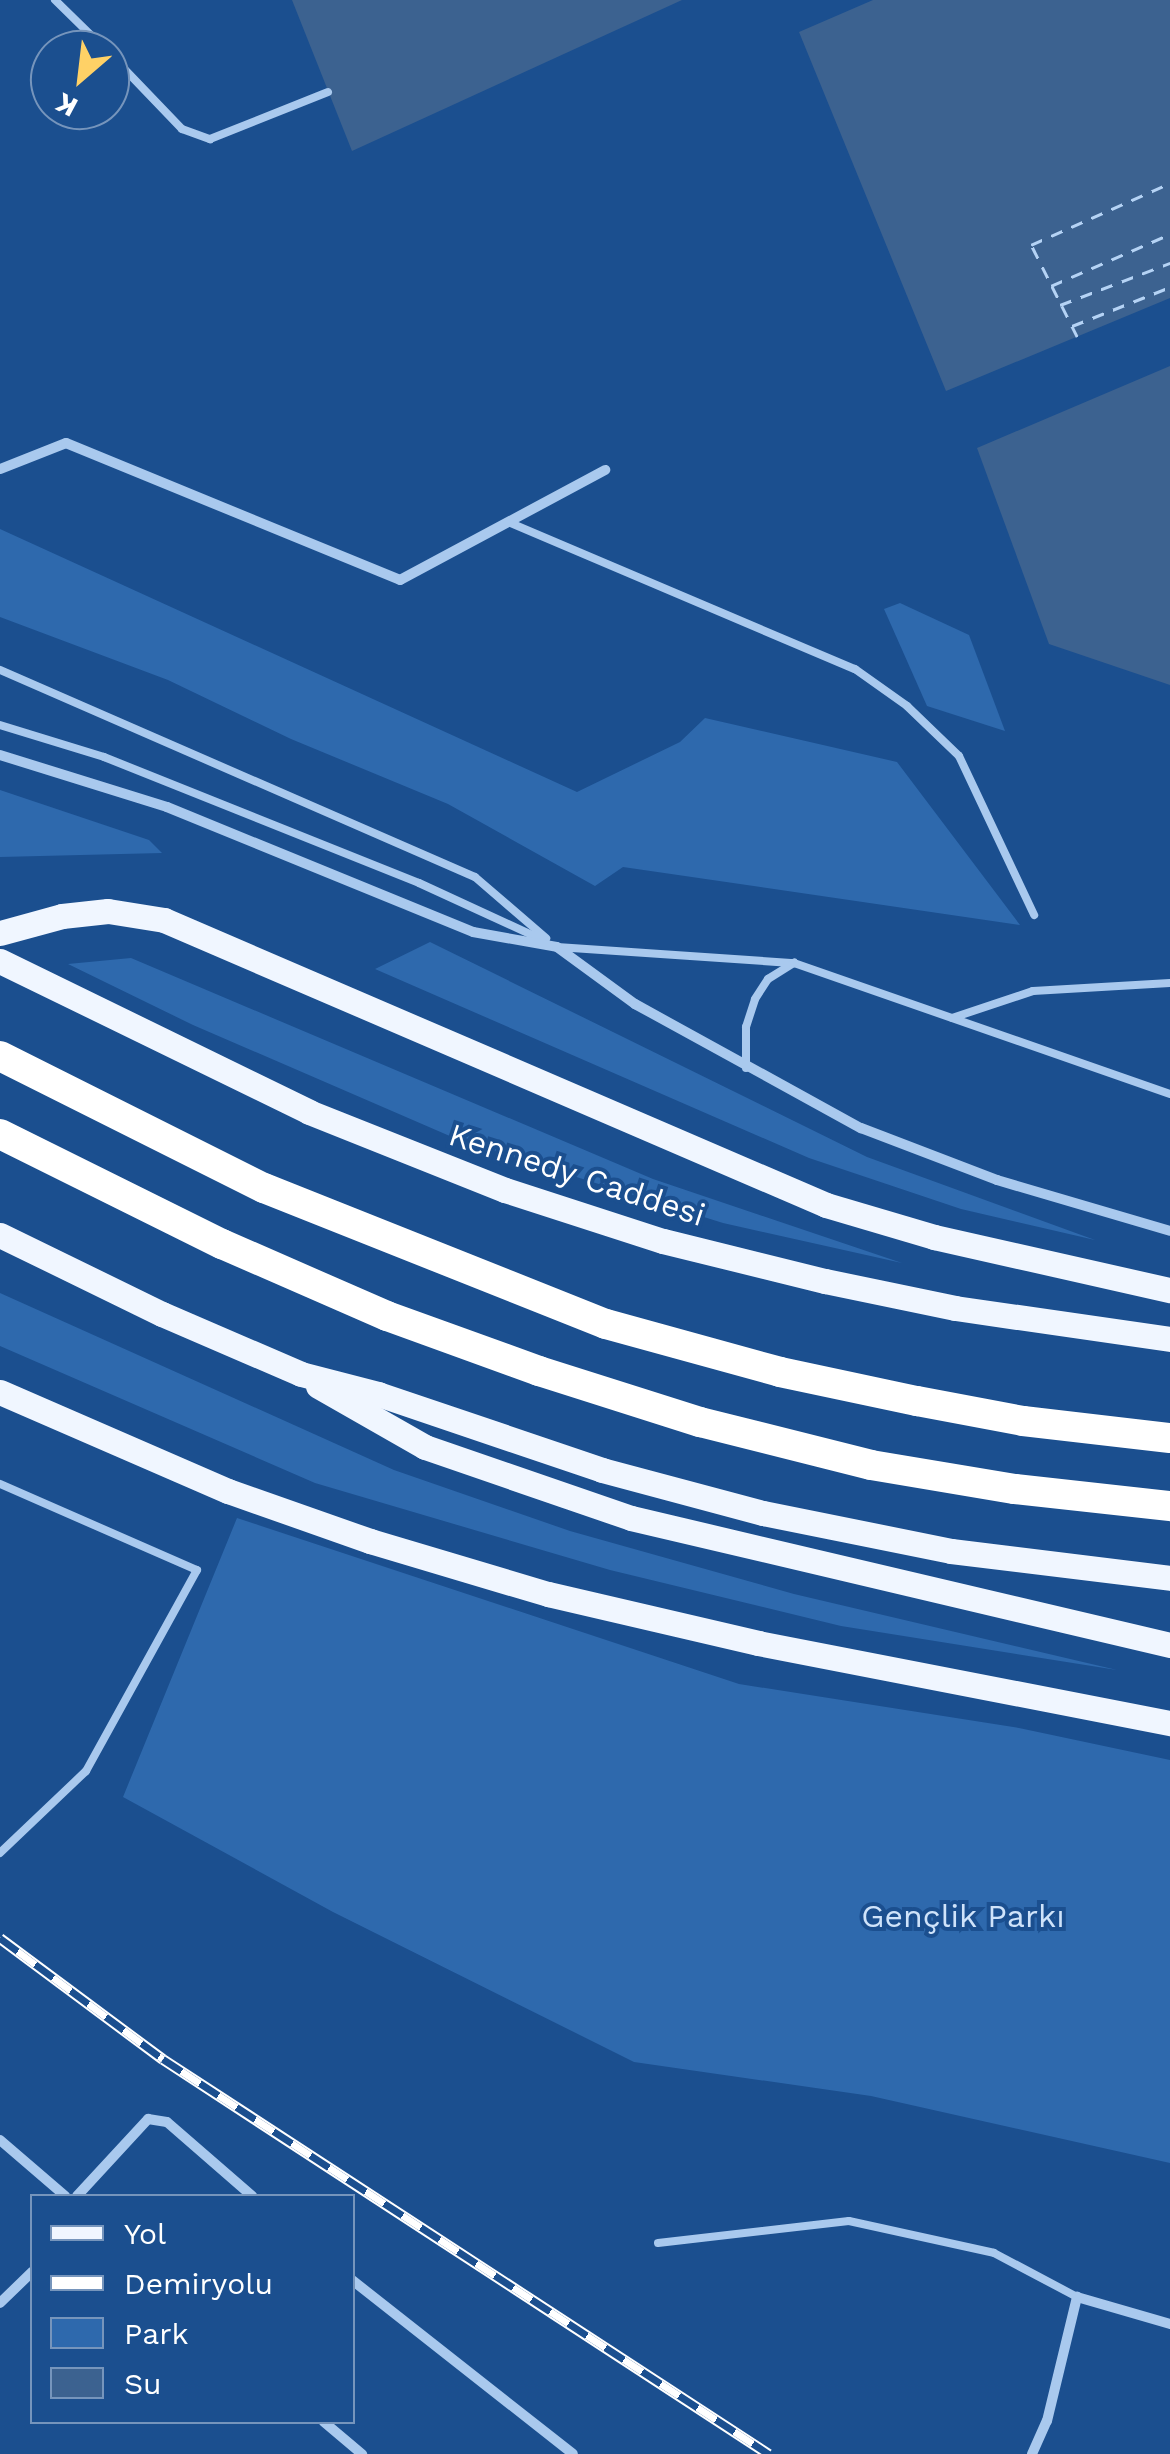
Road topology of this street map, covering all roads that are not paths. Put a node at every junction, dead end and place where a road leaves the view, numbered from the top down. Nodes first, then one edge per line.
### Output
1 (56, 0) edge
2 (86, 30) edge
3 (130, 75) edge
4 (328, 92) dead end
5 (0, 468) edge
6 (605, 470) dead end
7 (508, 522) junction
8 (0, 670) edge
9 (0, 725) edge
10 (0, 755) edge
11 (1034, 915) dead end
12 (0, 933) edge
13 (557, 947) junction
14 (0, 961) edge
15 (794, 963) junction
16 (1170, 983) edge
17 (952, 1018) junction
18 (0, 1056) edge
19 (746, 1068) junction
20 (1170, 1094) edge
21 (0, 1134) edge
22 (1170, 1231) edge
23 (0, 1235) edge
24 (1170, 1290) edge
25 (1170, 1338) edge
26 (301, 1374) junction
27 (0, 1392) edge
28 (1170, 1438) edge
29 (0, 1484) edge
30 (1170, 1506) edge
31 (1170, 1578) edge
32 (1170, 1645) edge
33 (1170, 1723) edge
34 (0, 1854) edge
35 (0, 2140) edge
36 (63, 2194) edge
37 (79, 2194) edge
38 (250, 2194) edge
39 (658, 2243) dead end
40 (30, 2274) edge
41 (355, 2282) edge
42 (1076, 2297) junction
43 (0, 2303) edge
44 (1170, 2324) edge
45 (326, 2424) edge
46 (362, 2454) edge
47 (573, 2454) edge
48 (1032, 2454) edge

1 - 2 lane
3 - 4 lane
5 - 7 street
6 - 7 street
7 - 11 lane
8 - 13 lane
9 - 13 lane
10 - 13 street
12 - 24 main road
13 - 15 lane
13 - 19 street
14 - 25 main road, Kennedy Caddesi
15 - 17 lane
15 - 19 lane
16 - 17 lane
17 - 20 lane
18 - 28 highway
19 - 22 street
21 - 30 highway
23 - 26 main road
26 - 31 main road
26 - 32 main road
27 - 33 main road
29 - 34 lane
35 - 36 street
37 - 38 street
39 - 42 lane
40 - 43 street
41 - 47 street
42 - 44 street
42 - 48 street
45 - 46 street

